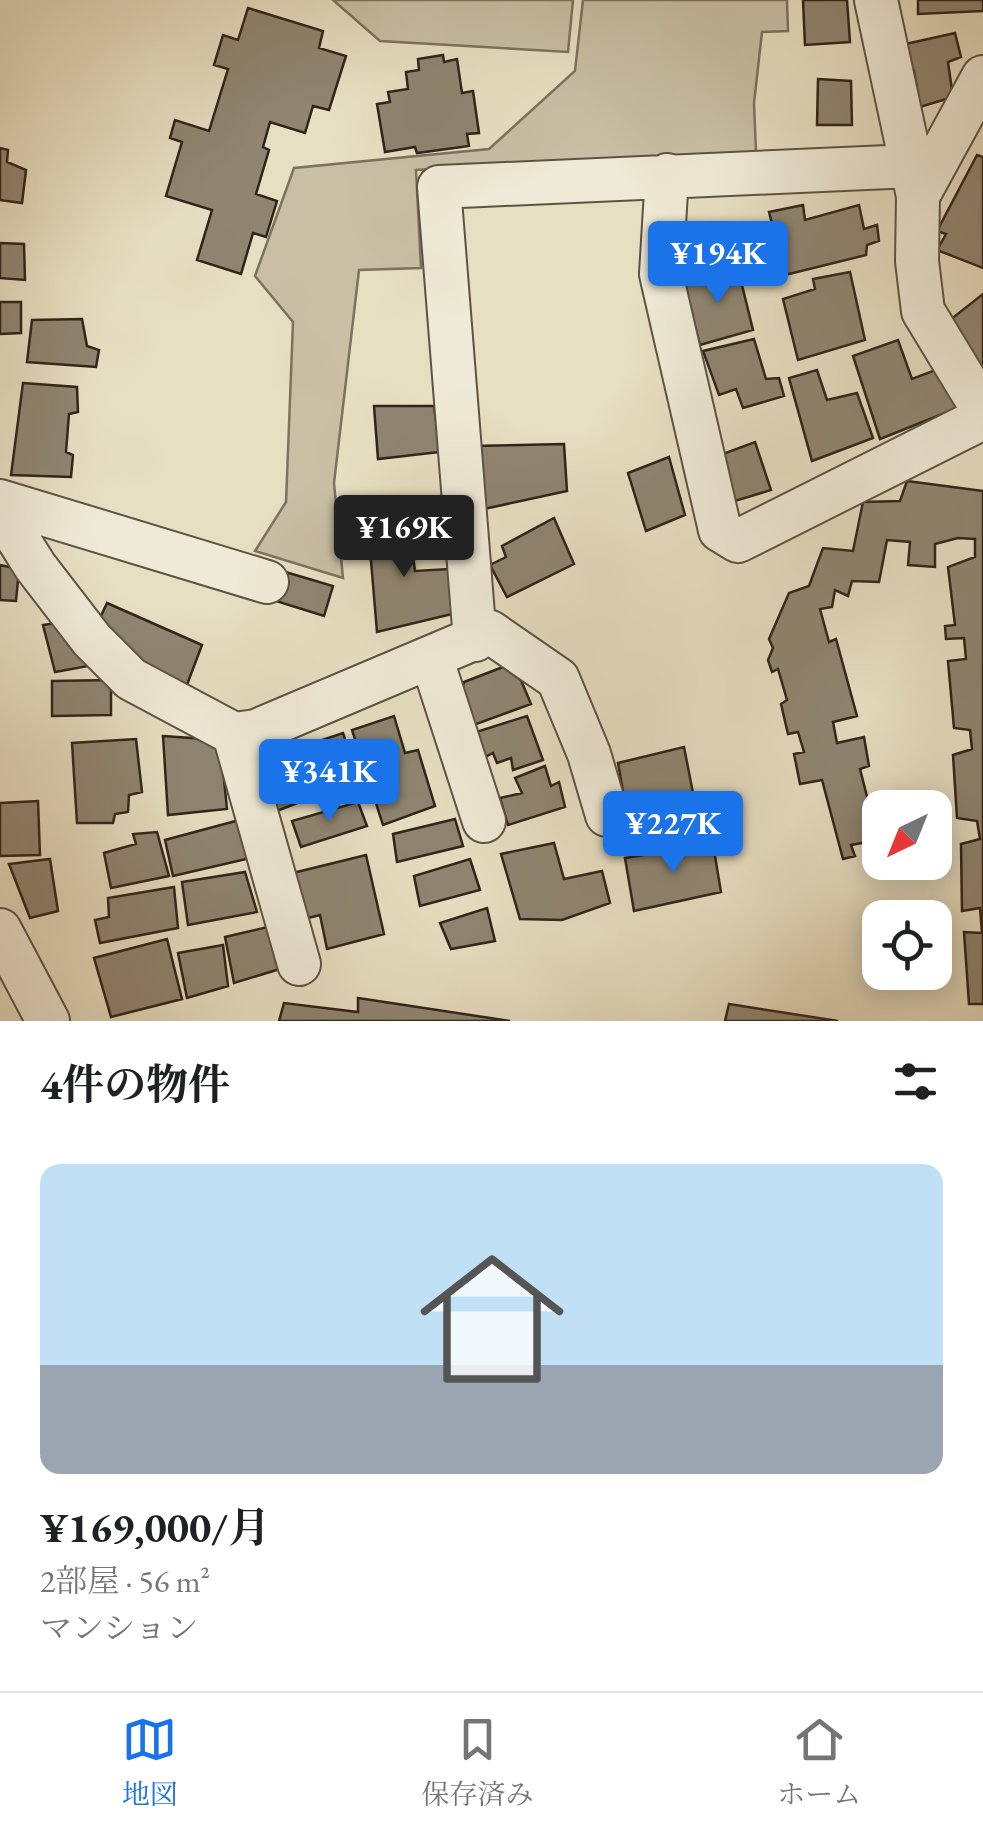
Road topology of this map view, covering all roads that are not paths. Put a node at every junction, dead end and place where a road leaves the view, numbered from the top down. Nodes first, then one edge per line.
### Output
1 (876, 0) edge
2 (983, 76) edge
3 (668, 175) junction
4 (915, 181) junction
5 (983, 410) edge
6 (983, 418) edge
7 (0, 501) edge
8 (0, 510) edge
9 (268, 582) dead end
10 (475, 640) junction
11 (431, 657) junction
12 (234, 734) junction
13 (607, 814) dead end
14 (484, 821) dead end
15 (0, 930) edge
16 (299, 964) dead end
17 (48, 1021) edge

1 - 4 street
2 - 4 street
3 - 4 street
3 - 6 street
3 - 10 street
4 - 5 street
7 - 9 street
8 - 12 street
10 - 11 street
10 - 13 street
11 - 12 street
11 - 14 street
12 - 16 street
15 - 17 street

